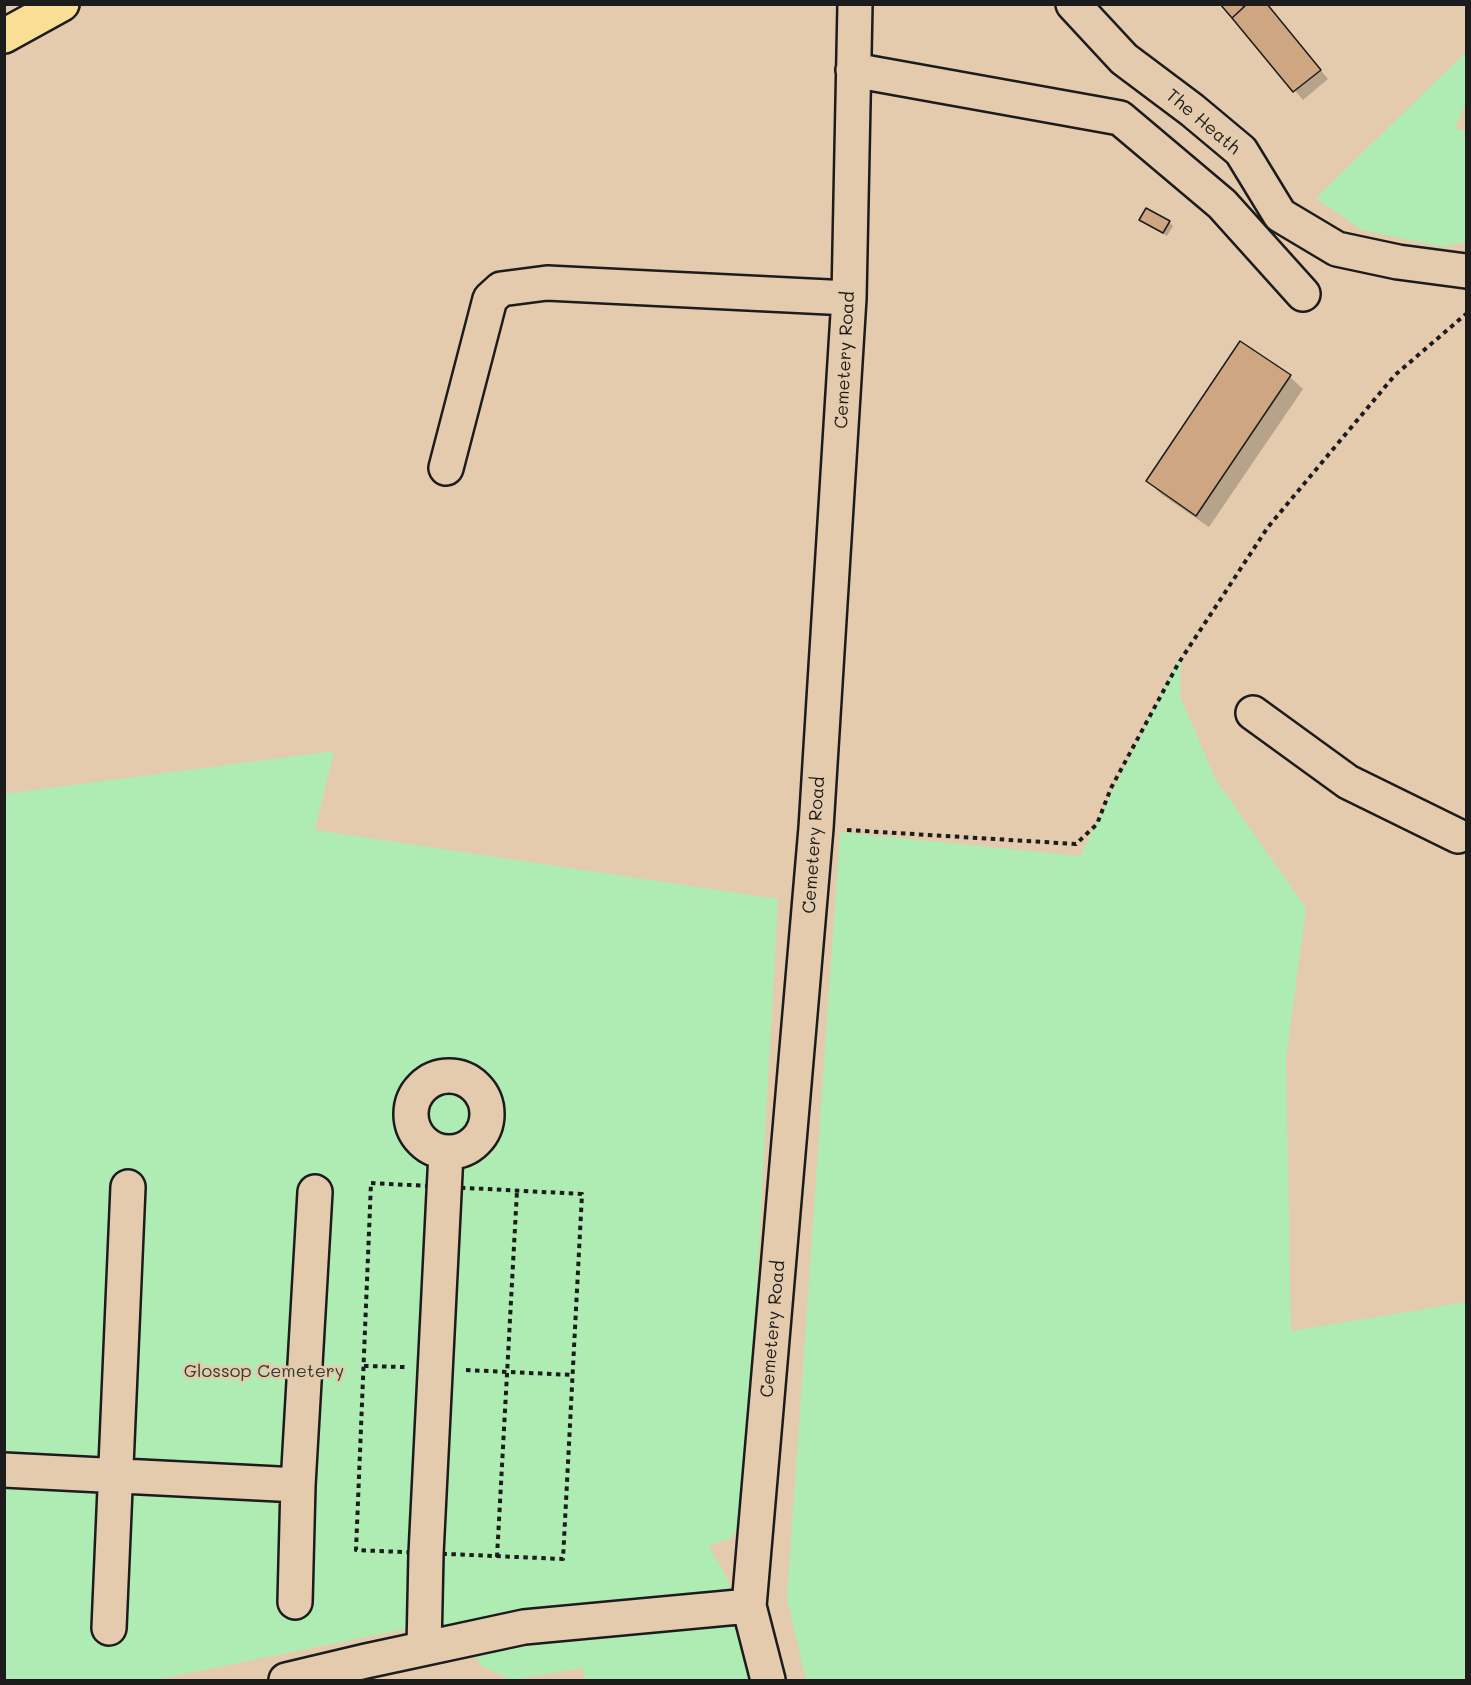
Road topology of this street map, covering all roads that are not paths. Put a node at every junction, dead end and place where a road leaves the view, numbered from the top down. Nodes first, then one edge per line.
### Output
1 (62, 4) edge
2 (855, 4) edge
3 (1073, 4) edge
4 (4, 36) edge
5 (853, 70) junction
6 (1467, 271) edge
7 (1303, 294) dead end
8 (849, 298) junction
9 (446, 468) dead end
10 (1253, 713) dead end
11 (1464, 831) edge
12 (446, 1153) dead end
13 (128, 1187) dead end
14 (315, 1192) dead end
15 (4, 1470) edge
16 (117, 1476) junction
17 (298, 1485) junction
18 (295, 1602) dead end
19 (749, 1606) junction
20 (110, 1628) dead end
21 (424, 1648) junction
22 (286, 1680) edge
23 (768, 1680) edge

1 - 4 main road
2 - 5 street, Cemetery Road
3 - 6 street, The Heath
5 - 7 street
5 - 8 street, Cemetery Road
8 - 9 street
8 - 19 street, Cemetery Road
10 - 11 street
12 - 21 street
13 - 16 street
14 - 17 street
15 - 16 street
16 - 17 street
16 - 20 street
17 - 18 street
19 - 21 street
19 - 23 street, Cemetery Road
21 - 22 street

